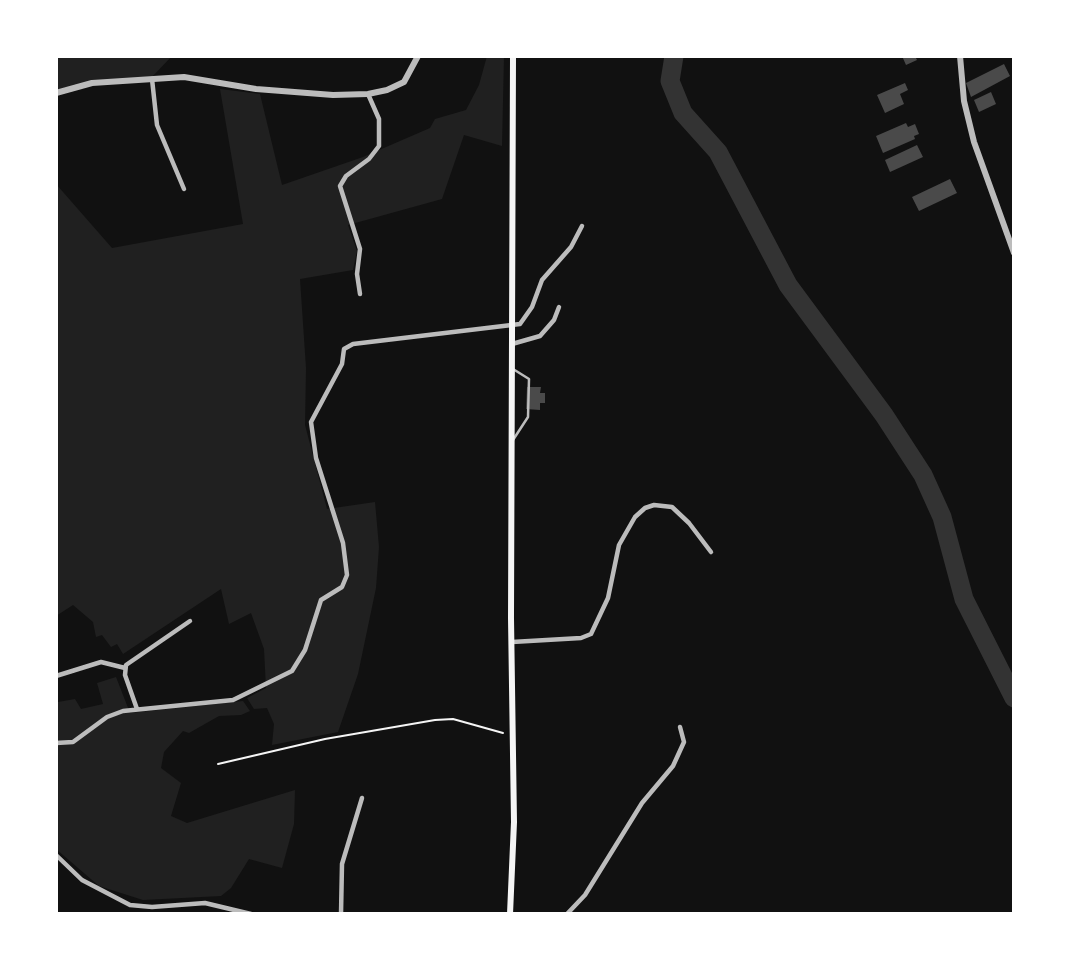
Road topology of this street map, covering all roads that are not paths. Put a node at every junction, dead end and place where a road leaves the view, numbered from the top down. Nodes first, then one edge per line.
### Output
1 (418, 56) edge
2 (513, 56) edge
3 (960, 56) edge
4 (151, 78) junction
5 (56, 93) edge
6 (368, 94) junction
7 (184, 189) dead end
8 (582, 226) dead end
9 (1014, 253) edge
10 (360, 294) dead end
11 (559, 307) dead end
12 (511, 327) junction
13 (511, 344) junction
14 (511, 367) junction
15 (511, 443) junction
16 (711, 552) dead end
17 (190, 621) dead end
18 (512, 642) junction
19 (125, 668) junction
20 (56, 676) edge
21 (137, 709) junction
22 (680, 727) dead end
23 (56, 743) edge
24 (362, 798) dead end
25 (56, 855) edge
26 (251, 914) edge
27 (341, 914) edge
28 (510, 914) edge
29 (567, 914) edge

1 - 6 street
2 - 12 main road
3 - 9 street
4 - 5 street
4 - 6 street
4 - 7 street
6 - 10 street
8 - 12 street
11 - 13 street
12 - 13 main road
12 - 21 street
13 - 14 main road
14 - 15 main road
14 - 15 lane
15 - 18 main road
16 - 18 street
17 - 19 street
18 - 28 main road
19 - 20 street
19 - 21 street
21 - 23 street
22 - 29 street
24 - 27 street
25 - 26 street

